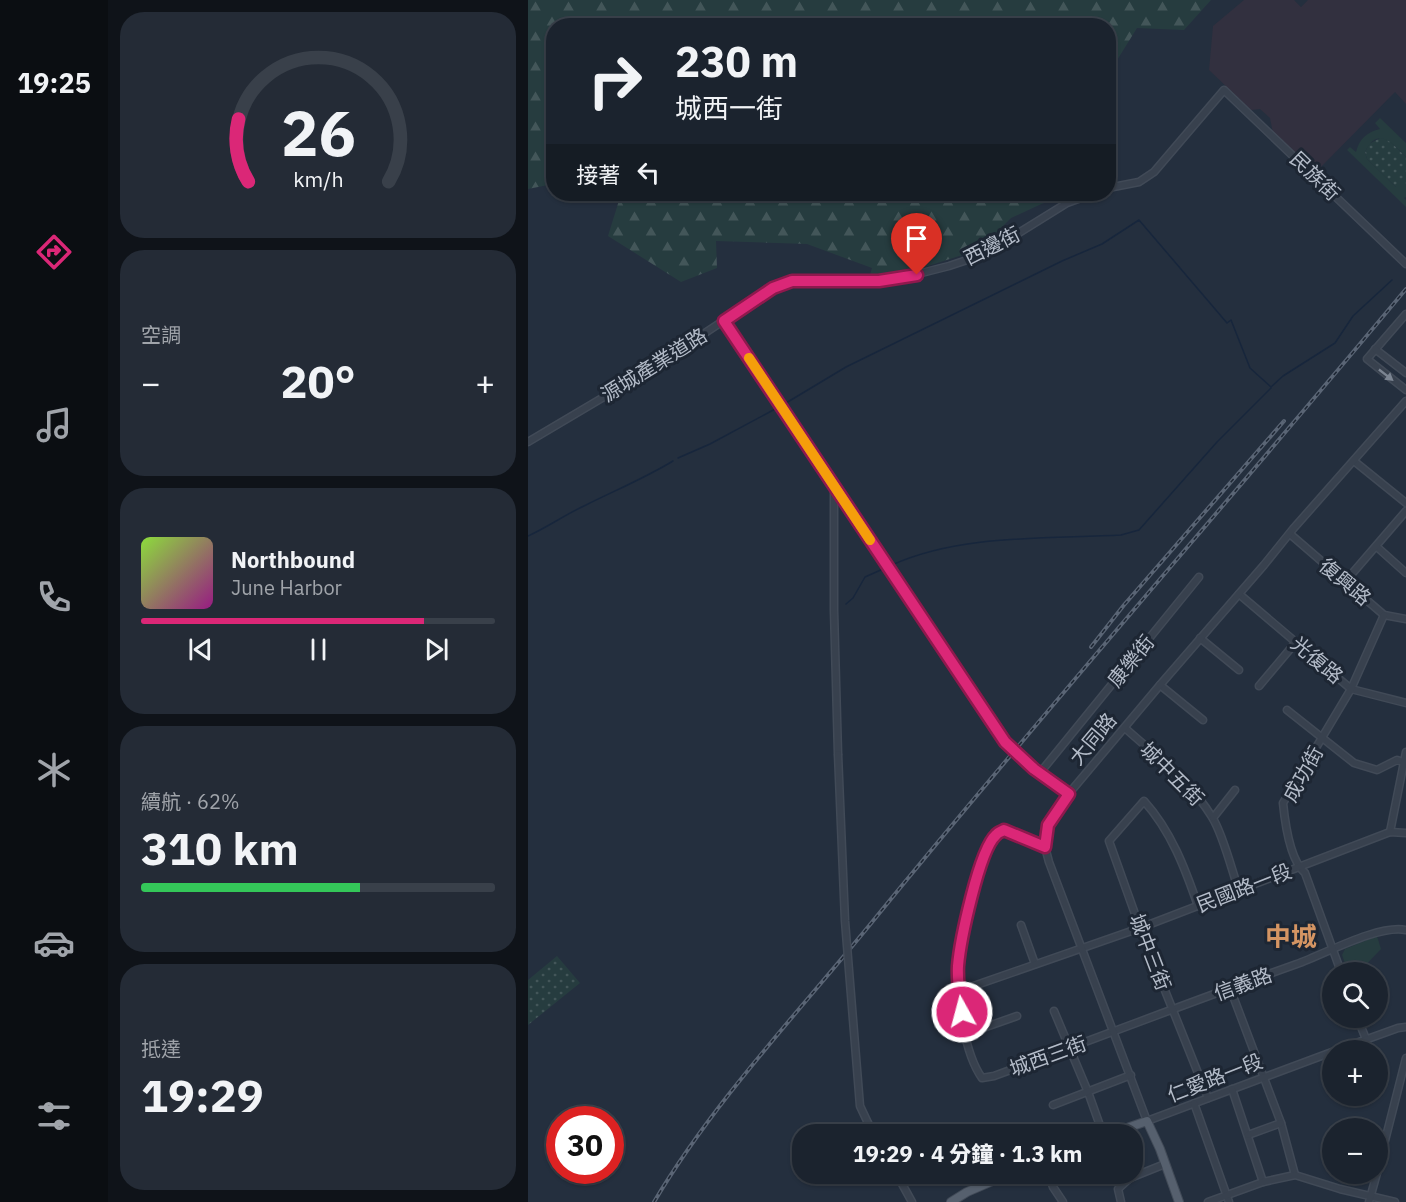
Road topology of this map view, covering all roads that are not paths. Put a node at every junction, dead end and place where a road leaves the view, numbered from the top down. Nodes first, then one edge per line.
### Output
1 (1116, 186) edge
2 (1073, 201) edge
3 (1406, 264) edge
4 (779, 285) joint
5 (1406, 314) edge
6 (724, 321) junction
7 (1375, 349) junction
8 (1406, 373) edge
9 (1406, 390) edge
10 (1406, 401) edge
11 (528, 442) edge
12 (1354, 461) junction
13 (834, 484) junction
14 (1406, 503) edge
15 (1406, 512) edge
16 (1290, 534) junction
17 (1377, 547) junction
18 (1406, 573) edge
19 (1199, 577) dead end
20 (1344, 583) junction
21 (1239, 594) junction
22 (1384, 615) junction
23 (1406, 619) edge
24 (1200, 638) junction
25 (1296, 642) junction
26 (1239, 670) dead end
27 (1160, 686) junction
28 (1259, 686) dead end
29 (1351, 689) junction
30 (1406, 704) edge
31 (1287, 710) dead end
32 (1203, 720) dead end
33 (1125, 728) junction
34 (1322, 740) junction
35 (1406, 752) edge
36 (1404, 762) junction
37 (1040, 774) junction
38 (1235, 790) dead end
39 (1069, 794) junction
40 (1214, 818) junction
41 (1389, 832) junction
42 (1406, 833) edge
43 (1045, 847) junction
44 (1298, 867) junction
45 (1239, 891) junction
46 (1198, 906) junction
47 (1022, 925) dead end
48 (1140, 928) junction
49 (1406, 930) edge
50 (1081, 948) junction
51 (1332, 948) junction
52 (1337, 962) edge
53 (1035, 964) junction
54 (1230, 988) junction
55 (959, 991) junction
56 (1173, 1009) junction
57 (1054, 1011) dead end
58 (1017, 1016) dead end
59 (1406, 1027) edge
60 (1362, 1028) edge
61 (1114, 1032) junction
62 (966, 1034) junction
63 (1366, 1039) joint
64 (1069, 1049) junction
65 (1322, 1056) edge
66 (1406, 1058) edge
67 (1131, 1075) junction
68 (1264, 1077) junction
69 (1232, 1089) junction
70 (1088, 1092) junction
71 (1208, 1098) junction
72 (1194, 1103) junction
73 (1053, 1106) dead end
74 (1148, 1121) junction
75 (1281, 1123) junction
76 (869, 1124) edge
77 (1099, 1124) edge
78 (1139, 1124) edge
79 (1388, 1129) edge
80 (1248, 1135) junction
81 (1165, 1164) junction
82 (1295, 1175) junction
83 (1263, 1182) junction
84 (902, 1184) edge
85 (986, 1184) edge
86 (1052, 1184) edge
87 (1374, 1184) edge
88 (1228, 1199) edge
89 (1370, 1199) edge
90 (912, 1202) edge
91 (951, 1202) edge
92 (1063, 1202) edge
93 (1121, 1202) edge
94 (1179, 1202) edge
95 (1208, 1202) edge
96 (1395, 1202) edge

1 - 3 street, 民族街
2 - 4 street, 西邊街
4 - 6 street, 源城產業道路
5 - 7 street
6 - 11 street, 源城產業道路
6 - 13 street
7 - 8 street
7 -> 9 street
10 - 12 street, 大同路
12 - 14 street
12 - 16 street, 大同路
13 - 37 street
13 - 76 street, bridge
15 - 17 street
16 - 20 street, 復興路
16 - 21 street, 大同路
17 - 18 street
17 - 20 street
19 - 37 street, 康樂街
20 - 22 street, 復興路
21 - 24 street, 大同路
21 - 25 street, 光復路
22 - 23 street, 復興路
22 - 29 street, 成功街
24 - 26 street
24 - 27 street, 大同路
25 - 28 street
25 - 29 street, 光復路
27 - 32 street
27 - 33 street, 大同路
29 - 30 street, 光復路
29 - 34 street, 成功街
31 - 34 street
33 - 39 street, 大同路
33 - 40 street, 城中五街
34 - 36 street
34 - 44 street, 成功街
35 - 36 street
36 - 41 street
37 - 39 street
38 - 40 street
39 - 43 street, 大同路
40 - 45 street, 城中五街
41 - 42 street, 民國路一段
41 - 44 street, 民國路一段
43 - 50 street
43 - 55 street
44 - 45 street, 民國路一段
44 - 51 street, 成功街
45 - 46 street, 民國路一段
46 - 48 street, 民國路一段
46 - 48 street, 城中三街
47 - 53 street
48 - 50 street, 民國路一段
48 - 56 street, 城中三街
49 - 51 street, 信義路
50 - 53 street, 民國路一段
50 - 61 street
51 - 52 street, 成功街
51 - 54 street, 信義路
53 - 55 street, 民國路一段
54 - 56 street, 信義路
54 - 68 street
55 - 62 street
56 - 61 street, 信義路
56 - 71 street, 城中三街
57 - 64 street
58 - 62 street
59 - 63 street
60 - 63 street
61 - 64 street, 城西三街
61 - 67 street
62 - 64 street, 城西三街
64 - 70 street
65 - 68 street, 仁愛路一段
66 - 79 street
67 - 70 street
67 - 74 street
68 - 69 street, 仁愛路一段
68 - 75 street
69 - 71 street, 仁愛路一段
69 - 80 street
70 - 73 street
70 - 77 street
71 - 72 street, 仁愛路一段
72 - 74 street, 仁愛路一段
72 - 88 street
74 - 78 main road, 仁愛路一段
74 - 81 main road
75 - 80 street
75 - 82 street
80 - 83 street
81 - 93 street
81 - 94 main road
82 - 83 street
82 - 89 street
83 - 88 street
84 - 90 street
85 - 91 main road
86 - 92 street
87 - 89 street
88 - 95 street
89 - 96 street

